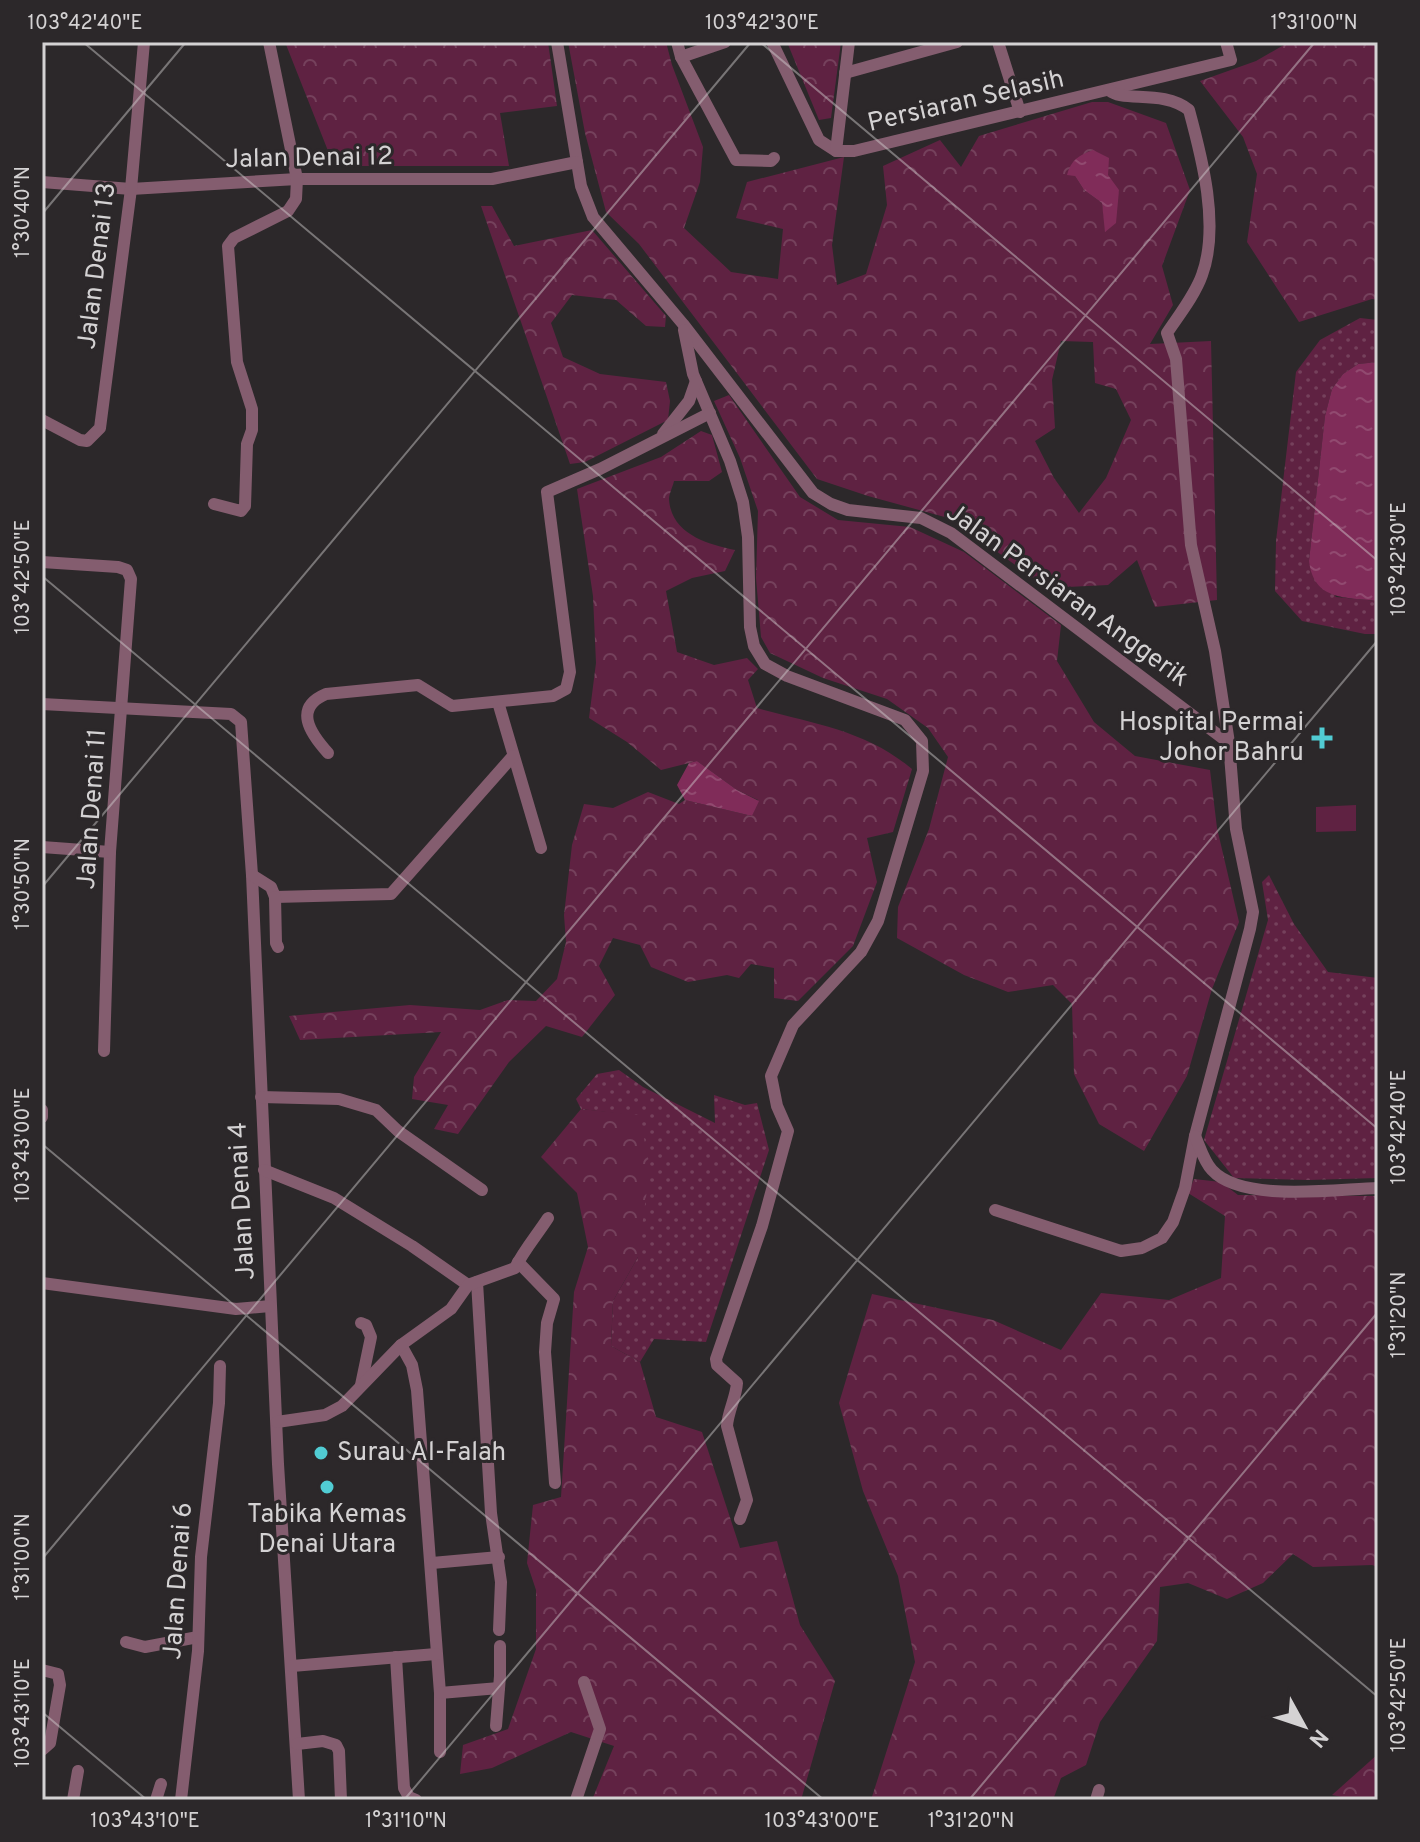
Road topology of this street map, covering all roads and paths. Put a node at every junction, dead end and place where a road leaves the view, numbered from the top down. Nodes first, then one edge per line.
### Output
1 (144, 42) edge
2 (269, 42) edge
3 (557, 42) edge
4 (677, 42) edge
5 (725, 42) edge
6 (772, 42) edge
7 (849, 42) edge
8 (957, 42) edge
9 (998, 42) edge
10 (1226, 42) edge
11 (681, 57) junction
12 (845, 73) junction
13 (1109, 90) junction
14 (1020, 112) junction
15 (836, 151) junction
16 (774, 158) dead end
17 (577, 162) junction
18 (297, 179) junction
19 (42, 182) edge
20 (131, 189) junction
21 (683, 324) junction
22 (696, 381) junction
23 (710, 413) junction
24 (42, 420) edge
25 (659, 439) junction
26 (214, 504) dead end
27 (42, 562) edge
28 (498, 702) junction
29 (42, 704) edge
30 (122, 710) junction
31 (1229, 743) junction
32 (328, 753) dead end
33 (513, 756) junction
34 (42, 847) edge
35 (541, 848) dead end
36 (110, 852) junction
37 (252, 875) junction
38 (275, 897) junction
39 (278, 947) dead end
40 (104, 1051) dead end
41 (261, 1097) junction
42 (42, 1110) edge
43 (42, 1117) edge
44 (1195, 1136) junction
45 (264, 1170) junction
46 (1378, 1188) edge
47 (482, 1190) dead end
48 (995, 1210) dead end
49 (548, 1218) dead end
50 (518, 1262) junction
51 (42, 1283) edge
52 (473, 1284) junction
53 (270, 1306) junction
54 (361, 1323) dead end
55 (401, 1345) junction
56 (220, 1366) dead end
57 (360, 1388) junction
58 (277, 1422) junction
59 (555, 1483) dead end
60 (740, 1519) dead end
61 (499, 1557) junction
62 (432, 1563) junction
63 (499, 1630) dead end
64 (198, 1637) junction
65 (126, 1642) dead end
66 (500, 1646) dead end
67 (436, 1654) junction
68 (396, 1657) junction
69 (292, 1666) junction
70 (42, 1670) edge
71 (584, 1682) dead end
72 (499, 1688) junction
73 (440, 1693) junction
74 (496, 1726) dead end
75 (297, 1744) junction
76 (42, 1750) edge
77 (440, 1752) dead end
78 (78, 1771) dead end
79 (161, 1784) dead end
80 (73, 1800) edge
81 (156, 1800) edge
82 (181, 1800) edge
83 (299, 1800) edge
84 (341, 1800) edge
85 (416, 1800) edge
86 (576, 1800) edge

1 - 20 street, Jalan Denai 13
2 - 18 street
3 - 17 street, Jalan Persiaran Anggerik
4 - 11 street
5 - 11 street
6 - 15 street, Persiaran Selasih
7 - 12 street
8 - 12 street
9 - 14 street
10 - 13 street, Persiaran Selasih
11 - 16 street
12 - 15 street
13 - 14 street, Persiaran Selasih
13 - 31 street
14 - 15 street, Persiaran Selasih
17 - 18 street, Jalan Denai 12
17 - 21 street, Jalan Persiaran Anggerik
18 - 20 street, Jalan Denai 12
18 - 26 street
19 - 20 street, Jalan Denai 12
20 - 24 street, Jalan Denai 13
21 - 22 street
21 - 31 street, Jalan Persiaran Anggerik
22 - 23 street
22 - 25 street
23 - 25 street
23 - 60 street
25 - 28 street
27 - 30 street, Jalan Denai 11
28 - 32 street
28 - 33 street
29 - 30 street
30 - 36 street, Jalan Denai 11
30 - 37 street, Jalan Denai 4
31 - 44 street
33 - 35 street
33 - 38 street
34 - 36 street
36 - 40 street, Jalan Denai 11
37 - 38 street
37 - 41 street, Jalan Denai 4
38 - 39 street
41 - 45 street, Jalan Denai 4
41 - 47 street
42 - 43 street
44 - 46 street
44 - 48 street
45 - 52 street
45 - 53 street, Jalan Denai 4
49 - 50 street
50 - 52 street
50 - 59 street
51 - 53 street
52 - 55 street
52 - 61 street
53 - 58 street, Jalan Denai 4
54 - 57 street
55 - 57 street
55 - 62 street
56 - 64 street, Jalan Denai 6
57 - 58 street
58 - 69 street, Jalan Denai 4
61 - 62 street
61 - 63 street
62 - 67 street
64 - 65 street
64 - 82 street, Jalan Denai 6
66 - 72 street
67 - 68 street
67 - 73 street
68 - 69 street
68 - 85 street
69 - 75 street, Jalan Denai 4
70 - 76 street
71 - 86 street
72 - 73 street
72 - 74 street
73 - 77 street
75 - 83 street, Jalan Denai 4
75 - 84 street
78 - 80 street
79 - 81 street

